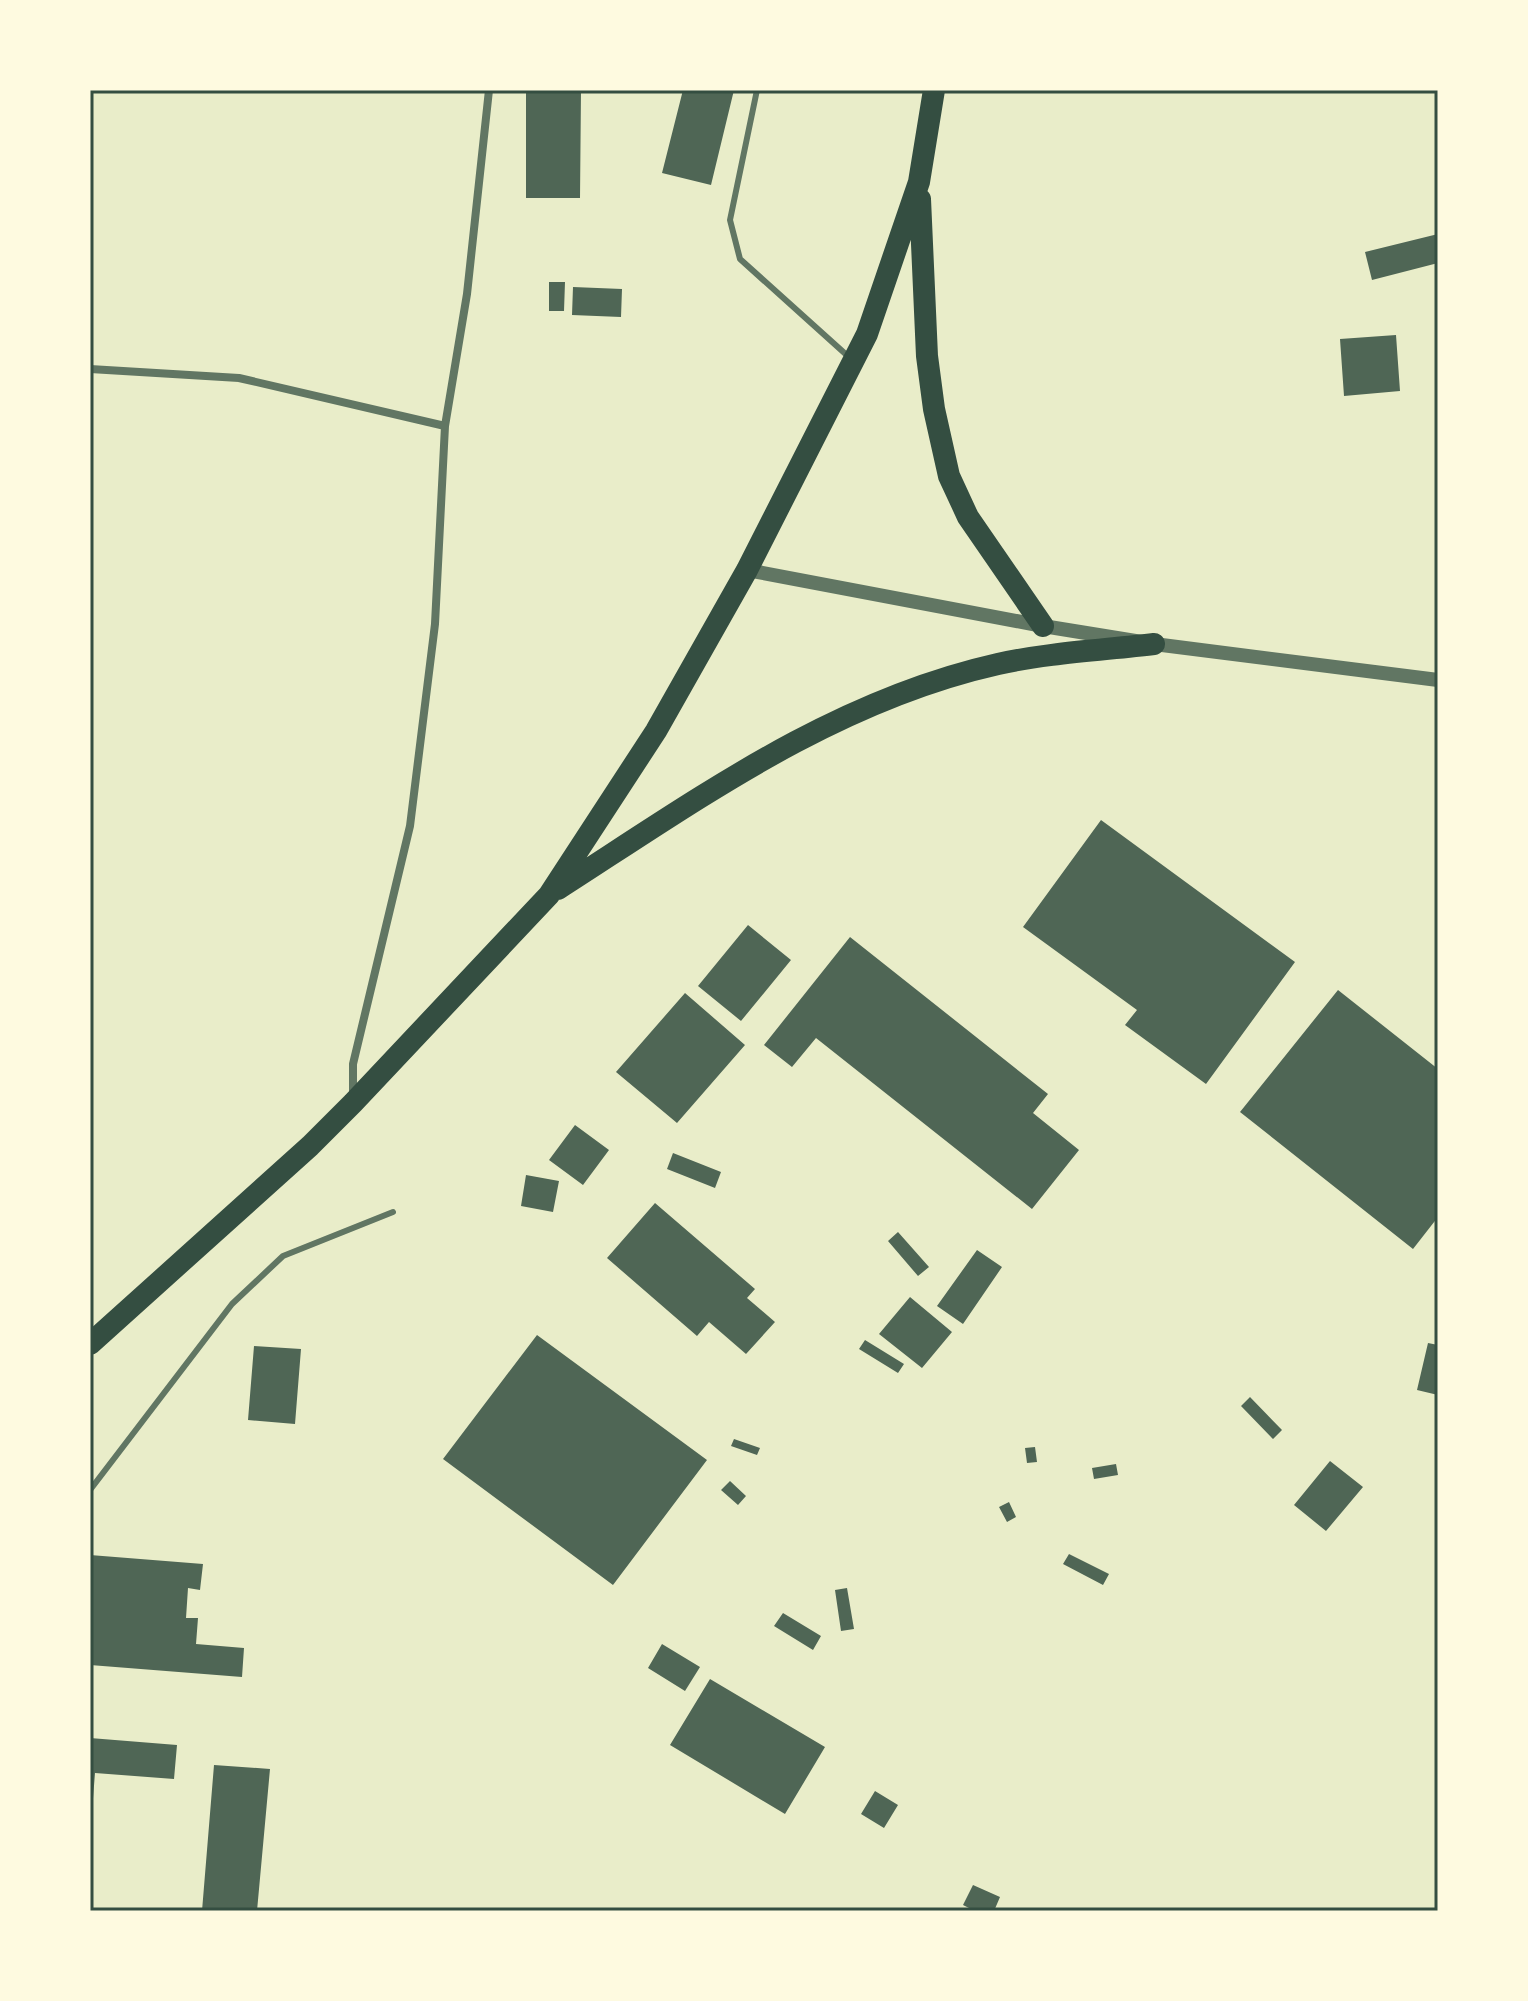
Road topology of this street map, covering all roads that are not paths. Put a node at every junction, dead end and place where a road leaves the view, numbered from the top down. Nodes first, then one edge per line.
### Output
1 (489, 90) edge
2 (757, 90) edge
3 (934, 90) edge
4 (919, 182) junction
5 (853, 361) junction
6 (90, 369) edge
7 (445, 426) junction
8 (747, 570) junction
9 (1043, 626) junction
10 (1154, 644) junction
11 (1438, 680) edge
12 (549, 895) junction
13 (353, 1103) junction
14 (393, 1212) dead end
15 (90, 1344) edge
16 (90, 1490) edge

1 - 7 street
2 - 5 lane
3 - 4 highway
4 - 5 highway
4 - 9 highway
5 - 8 highway
6 - 7 street
7 - 13 street
8 - 9 street
8 - 12 highway
9 - 10 street
10 - 11 street
10 - 12 highway
12 - 13 highway
13 - 15 highway
14 - 16 lane

